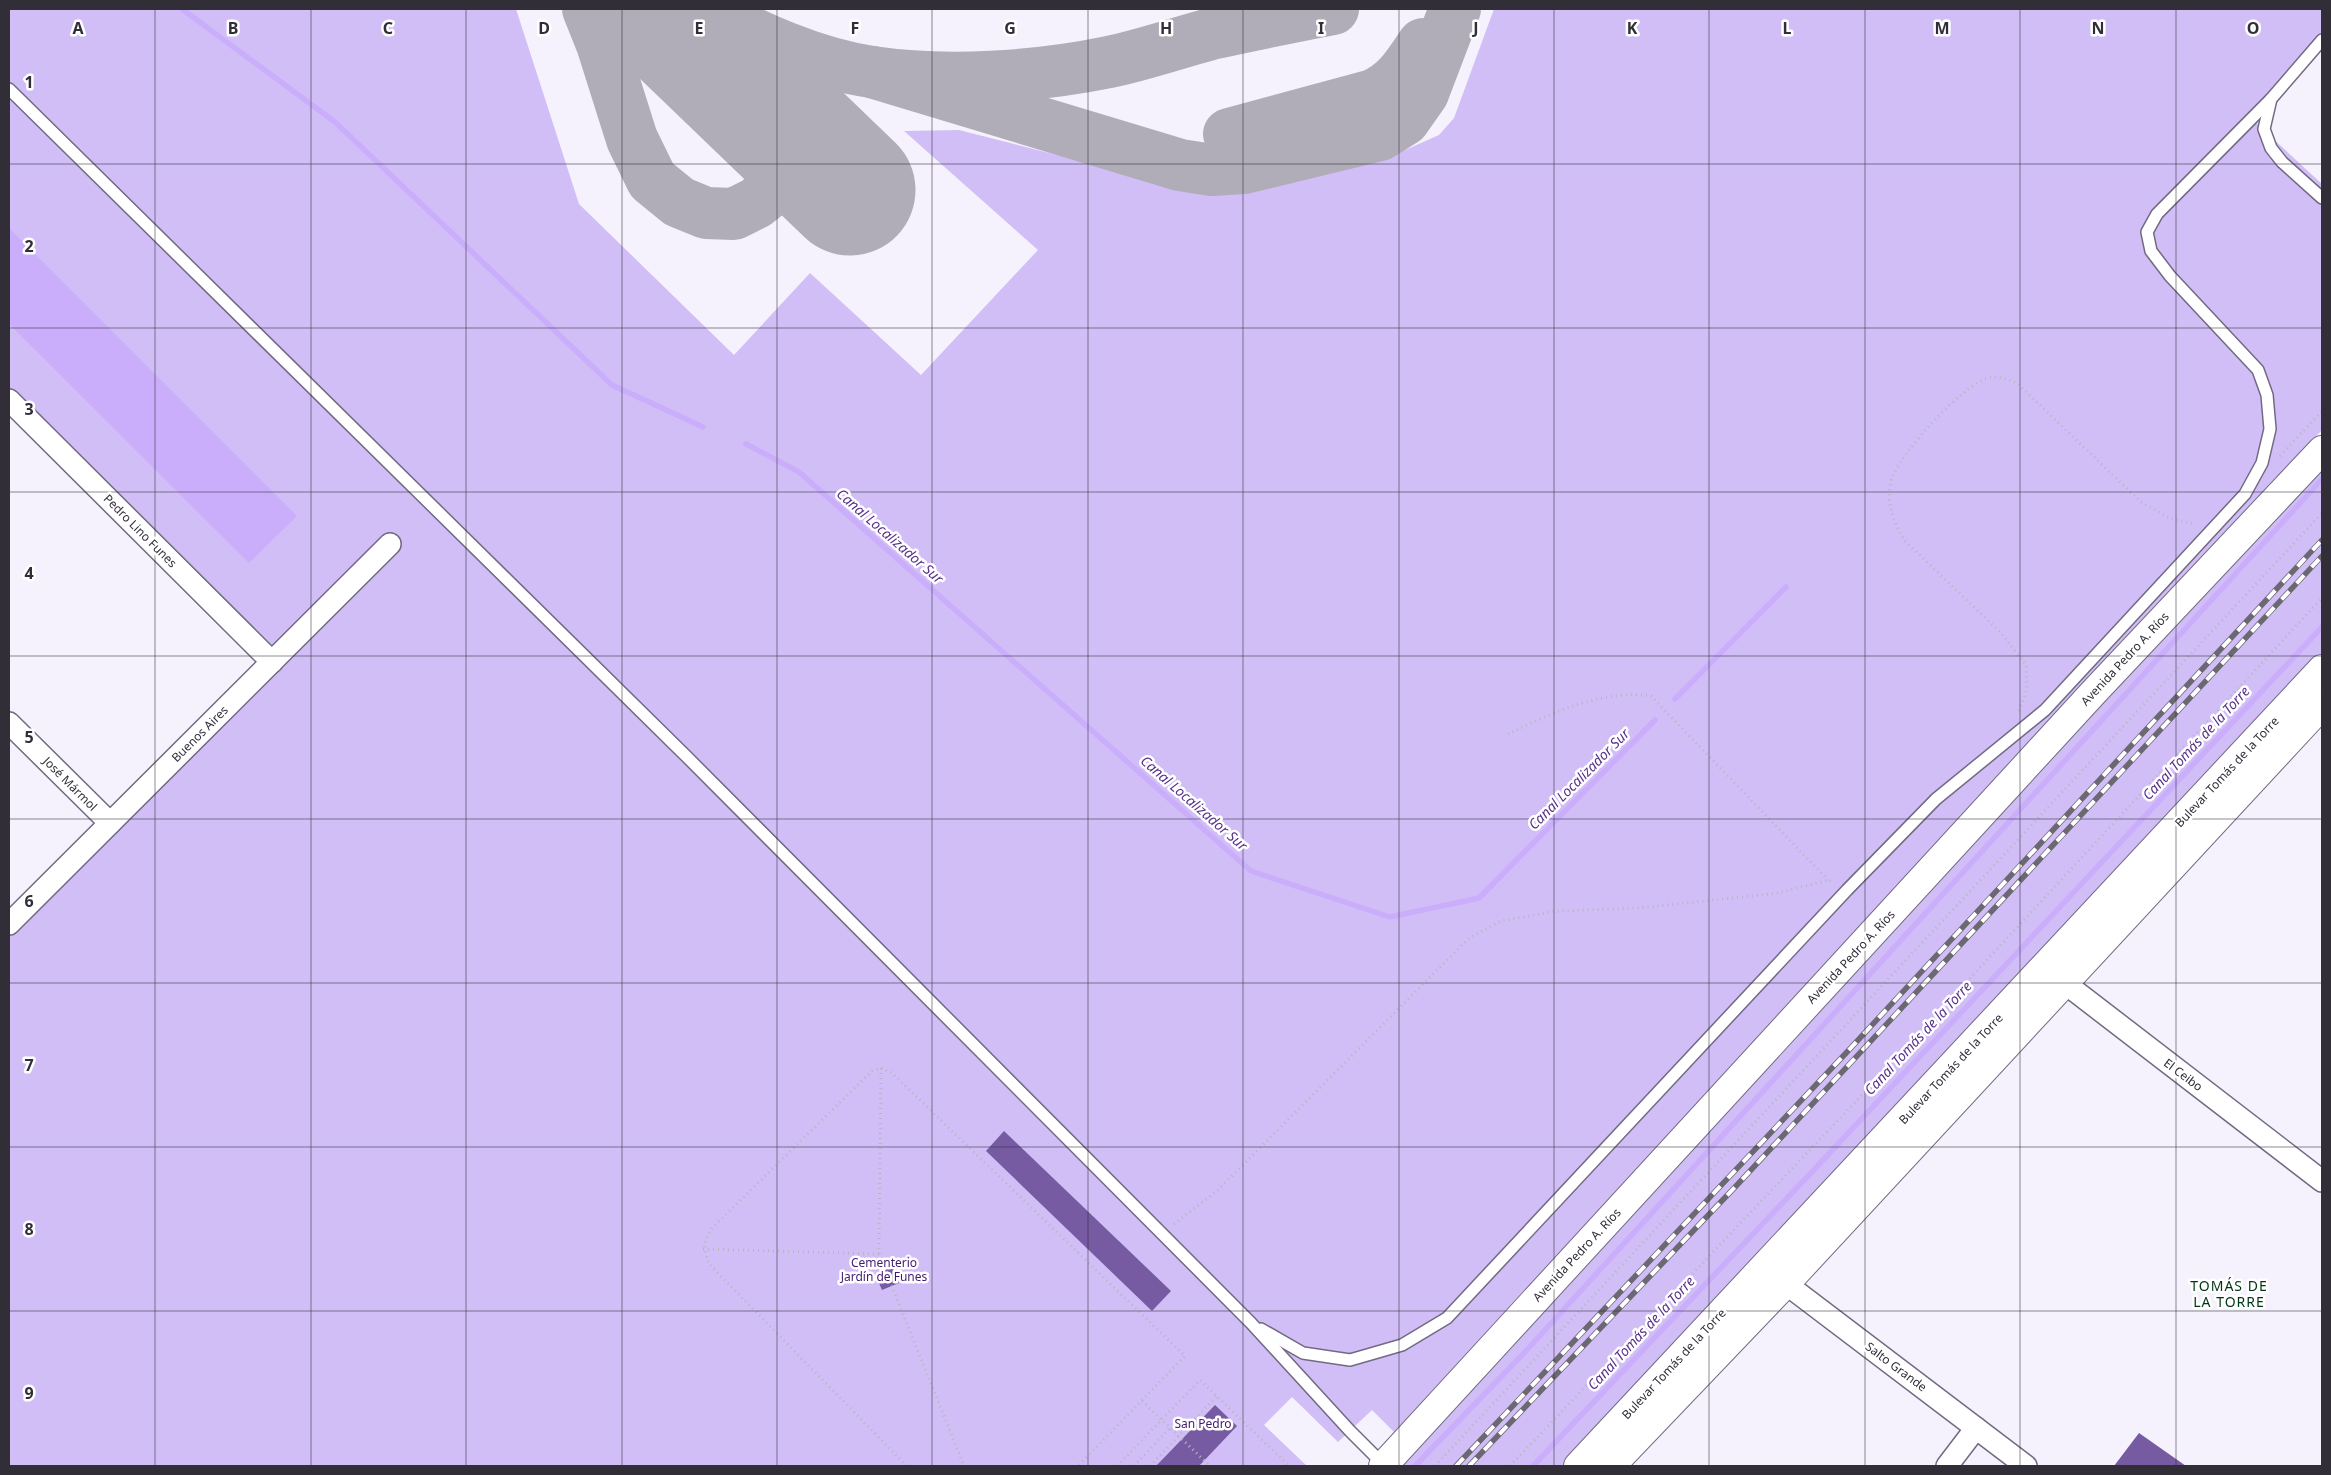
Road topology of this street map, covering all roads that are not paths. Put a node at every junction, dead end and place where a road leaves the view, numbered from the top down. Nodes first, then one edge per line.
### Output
1 (2322, 40) edge
2 (9, 89) edge
3 (2271, 100) junction
4 (2322, 198) edge
5 (9, 400) edge
6 (2322, 450) edge
7 (390, 544) dead end
8 (272, 662) junction
9 (2322, 669) edge
10 (2322, 706) edge
11 (9, 723) edge
12 (110, 823) junction
13 (9, 924) edge
14 (2054, 975) junction
15 (2322, 1181) edge
16 (1776, 1276) junction
17 (1251, 1323) junction
18 (1976, 1428) junction
19 (1383, 1466) edge
20 (1578, 1466) edge
21 (1611, 1466) edge
22 (1947, 1466) edge
23 (2026, 1466) edge

1 - 3 lane
2 - 17 lane
3 - 4 lane
3 - 17 lane
5 - 8 street, Pedro Lino Funes
6 - 19 street, Avenida Pedro A. Ríos
7 - 8 street, Buenos Aires
8 - 12 street, Buenos Aires
9 - 14 street, Bulevar Tomás de la Torre
10 - 14 street, Bulevar Tomás de la Torre
11 - 12 street, José Mármol
12 - 13 street, Buenos Aires
14 - 15 street, El Ceibo
14 - 16 street, Bulevar Tomás de la Torre
16 - 18 street, Salto Grande
16 - 20 street, Bulevar Tomás de la Torre
16 - 21 street, Bulevar Tomás de la Torre
17 - 19 lane
18 - 22 street
18 - 23 street, Salto Grande

